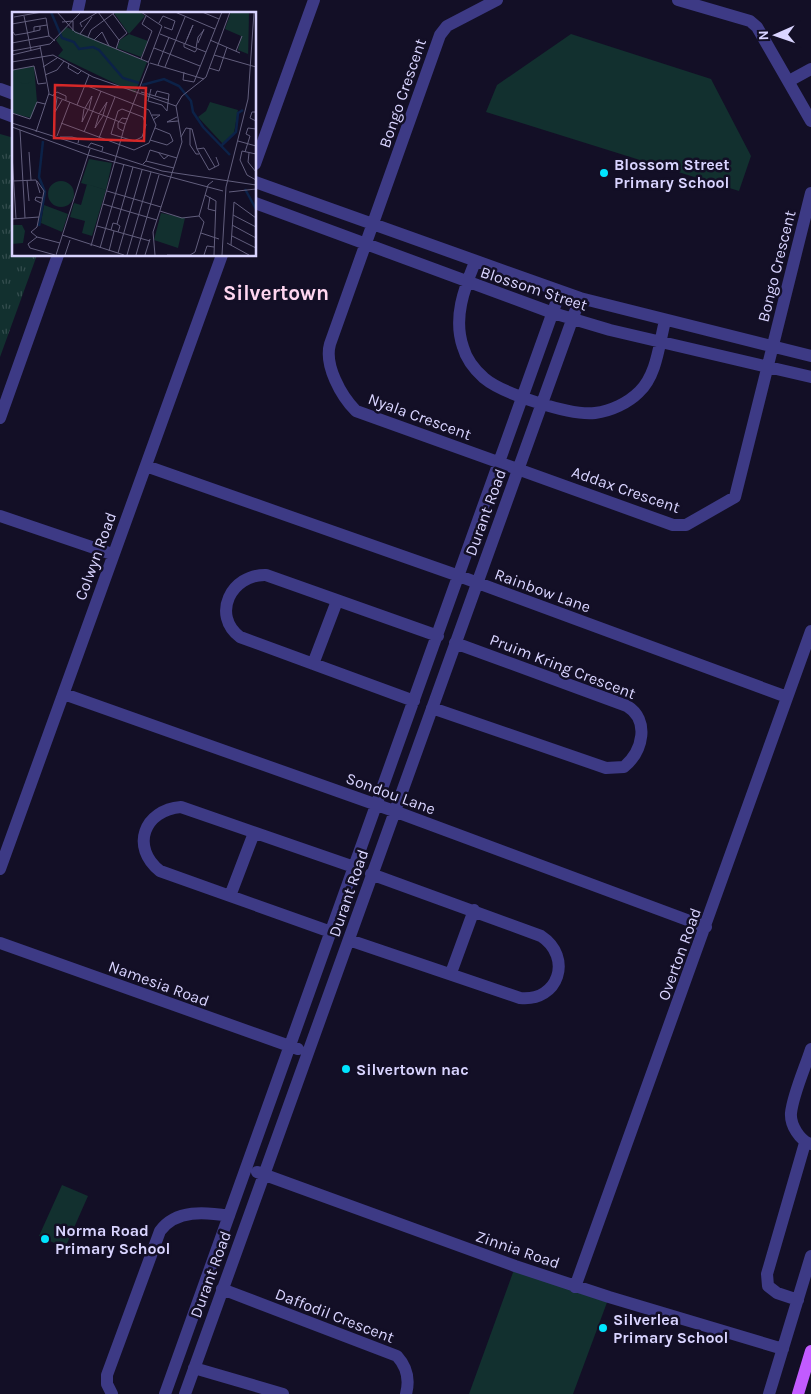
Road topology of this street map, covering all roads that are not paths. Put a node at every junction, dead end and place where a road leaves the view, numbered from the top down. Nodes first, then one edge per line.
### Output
1 (314, 0) edge
2 (497, 0) edge
3 (678, 0) edge
4 (811, 69) edge
5 (789, 81) junction
6 (0, 89) edge
7 (12, 93) edge
8 (0, 112) edge
9 (12, 116) edge
10 (811, 121) edge
11 (256, 161) edge
12 (256, 182) edge
13 (811, 194) edge
14 (256, 203) edge
15 (373, 226) junction
16 (366, 245) junction
17 (58, 256) edge
18 (222, 256) edge
19 (475, 262) junction
20 (467, 283) junction
21 (560, 292) junction
22 (580, 298) junction
23 (553, 314) junction
24 (573, 319) junction
25 (665, 321) junction
26 (660, 341) junction
27 (773, 347) junction
28 (811, 356) edge
29 (767, 366) junction
30 (811, 378) edge
31 (523, 396) junction
32 (540, 403) junction
33 (0, 418) edge
34 (500, 462) junction
35 (146, 466) junction
36 (518, 469) junction
37 (0, 516) edge
38 (112, 554) junction
39 (459, 576) junction
40 (476, 582) junction
41 (337, 601) junction
42 (811, 631) edge
43 (438, 636) junction
44 (455, 642) junction
45 (313, 664) junction
46 (64, 694) junction
47 (787, 696) junction
48 (414, 701) junction
49 (432, 708) junction
50 (377, 805) junction
51 (394, 811) junction
52 (254, 833) junction
53 (354, 867) junction
54 (0, 869) edge
55 (371, 874) junction
56 (230, 896) junction
57 (474, 910) junction
58 (706, 927) junction
59 (331, 932) junction
60 (349, 940) junction
61 (0, 943) edge
62 (451, 973) junction
63 (290, 1046) junction
64 (811, 1050) edge
65 (307, 1052) junction
66 (808, 1143) edge
67 (247, 1167) junction
68 (264, 1175) junction
69 (229, 1216) junction
70 (811, 1256) edge
71 (575, 1286) junction
72 (222, 1290) junction
73 (798, 1300) junction
74 (191, 1322) junction
75 (208, 1328) junction
76 (782, 1349) junction
77 (811, 1351) edge
78 (194, 1368) junction
79 (112, 1394) edge
80 (165, 1394) edge
81 (185, 1394) edge
82 (283, 1394) edge
83 (406, 1394) edge
84 (770, 1394) edge
85 (798, 1394) edge

1 - 11 street
2 - 15 street, Bongo Crescent
3 - 5 street
4 - 5 street
5 - 10 street
6 - 7 street
8 - 9 street
12 - 15 street, Blossom Street
13 - 27 street, Bongo Crescent
14 - 16 street, Blossom Street
15 - 16 street, Bongo Crescent
15 - 19 street, Blossom Street
16 - 20 street, Blossom Street
16 - 34 street, Nyala Crescent
17 - 33 street
18 - 35 street, Colwyn Road
19 - 20 street
19 - 21 street, Blossom Street
20 - 23 street, Blossom Street
20 - 31 street
21 - 22 street, Blossom Street
21 - 23 street, Durant Road
22 - 24 street, Durant Road
22 - 25 street, Blossom Street
23 - 24 street, Blossom Street
23 - 31 street, Durant Road
24 - 26 street, Blossom Street
24 - 32 street, Durant Road
25 - 26 street
25 - 27 street, Blossom Street
26 - 29 street, Blossom Street
26 - 32 street
27 - 28 street, Blossom Street
27 - 29 street, Bongo Crescent
29 - 30 street, Blossom Street
29 - 36 street, Addax Crescent
31 - 32 street
31 - 34 street, Durant Road
32 - 36 street, Durant Road
34 - 36 street, Nyala Crescent
34 - 39 street, Durant Road
35 - 38 street, Colwyn Road
35 - 39 street, Rainbow Lane
36 - 40 street, Durant Road
37 - 38 street
38 - 46 street, Colwyn Road
39 - 40 street, Rainbow Lane
39 - 43 street, Durant Road
40 - 44 street, Durant Road
40 - 47 street, Rainbow Lane
41 - 43 street
41 - 45 street
41 - 45 street
42 - 47 street, Overton Road
43 - 48 street, Durant Road
44 - 49 street, Durant Road
44 - 49 street, Pruim Kring Crescent
45 - 48 street
46 - 50 street, Sondou Lane
46 - 54 street, Colwyn Road
47 - 58 street, Overton Road
48 - 50 street, Durant Road
49 - 51 street, Durant Road
50 - 51 street, Sondou Lane
50 - 53 street, Durant Road
51 - 55 street, Durant Road
51 - 58 street, Sondou Lane
52 - 53 street
52 - 56 street
52 - 56 street
53 - 59 street, Durant Road
55 - 57 street
55 - 60 street, Durant Road
56 - 59 street
57 - 62 street
57 - 62 street
58 - 71 street, Overton Road
59 - 63 street, Durant Road
60 - 62 street
60 - 65 street, Durant Road
61 - 63 street, Namesia Road
63 - 65 street, Namesia Road
63 - 67 street, Durant Road
64 - 66 street
65 - 68 street, Durant Road
66 - 73 street
67 - 68 street, Zinnia Road
67 - 69 street, Durant Road
68 - 71 street, Zinnia Road
68 - 72 street, Durant Road
69 - 74 street, Durant Road
69 - 79 street, Durant Road
70 - 73 street
71 - 76 street, Zinnia Road
72 - 75 street, Durant Road
72 - 83 street, Daffodil Crescent
73 - 76 street
74 - 75 street
74 - 80 street, Durant Road
75 - 78 street, Durant Road
76 - 84 street
77 - 85 main road
78 - 81 street, Durant Road
78 - 82 street

